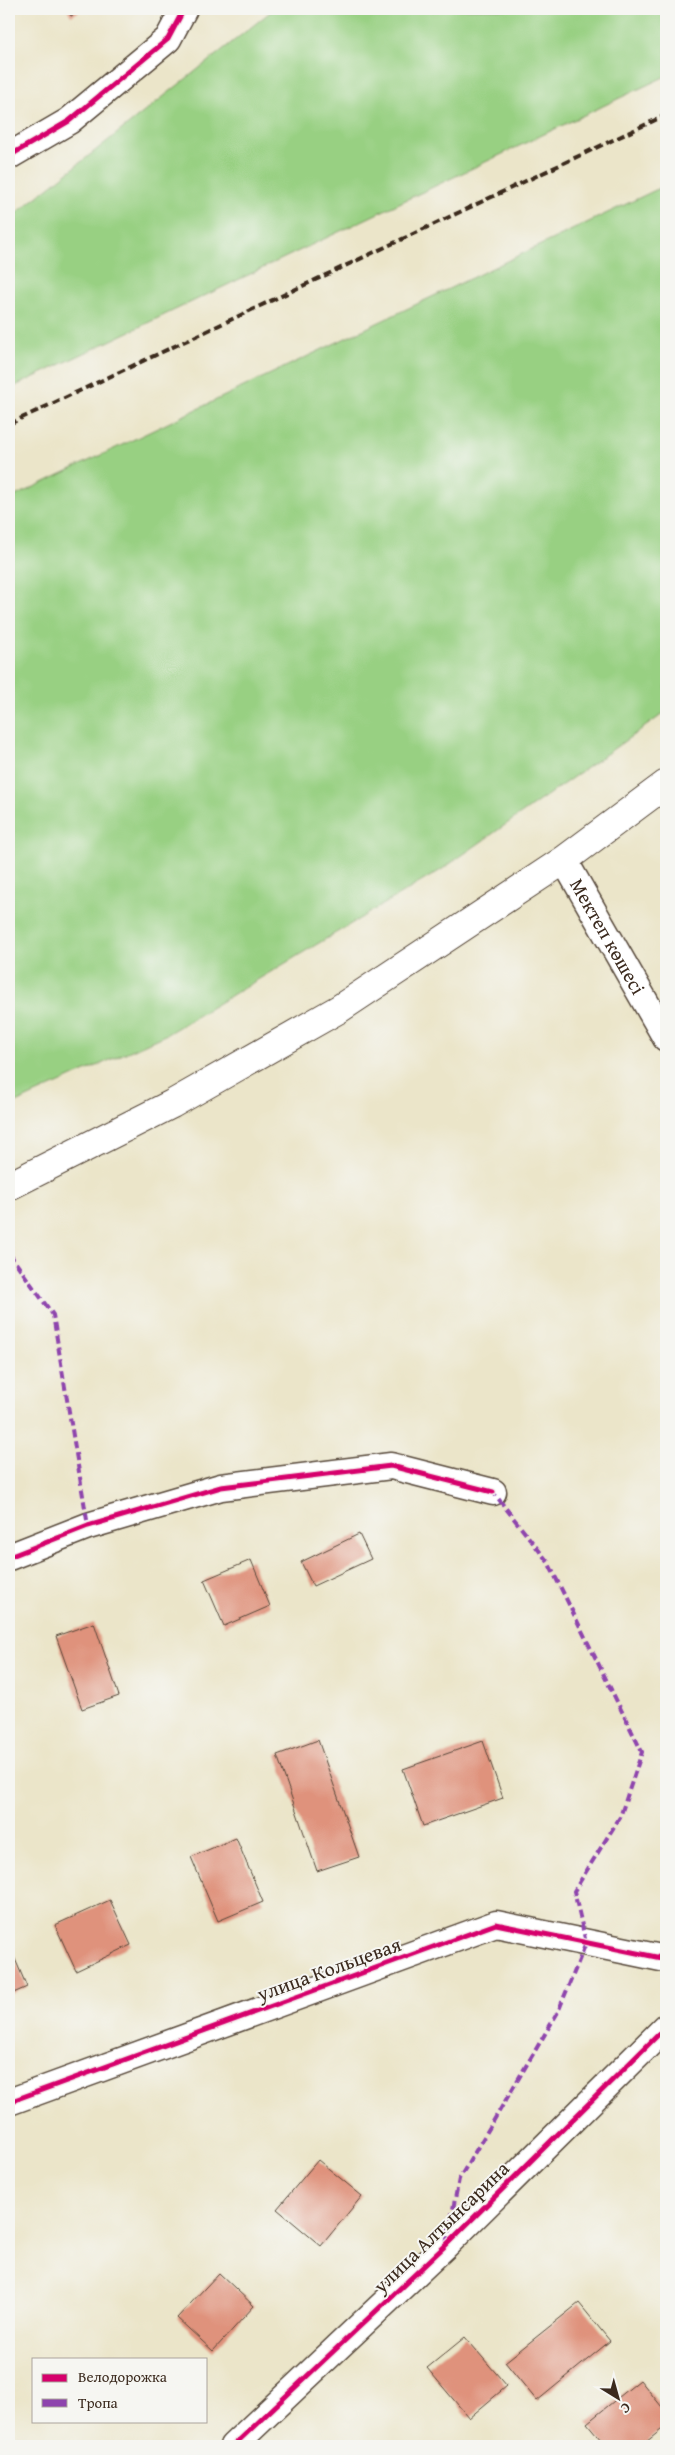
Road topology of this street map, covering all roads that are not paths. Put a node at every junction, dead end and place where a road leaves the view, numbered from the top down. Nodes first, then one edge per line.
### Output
1 (184, 9) edge
2 (9, 156) edge
3 (666, 784) edge
4 (564, 860) junction
5 (666, 1038) edge
6 (9, 1186) edge
7 (493, 1492) dead end
8 (9, 1557) edge
9 (666, 1959) edge
10 (666, 2027) edge
11 (9, 2102) edge
12 (233, 2446) edge

1 - 2 street
3 - 4 main road
4 - 5 street, Мектеп көшесі
4 - 6 main road
7 - 8 street
9 - 11 street, улица Кольцевая
10 - 12 street, улица Алтынсарина

